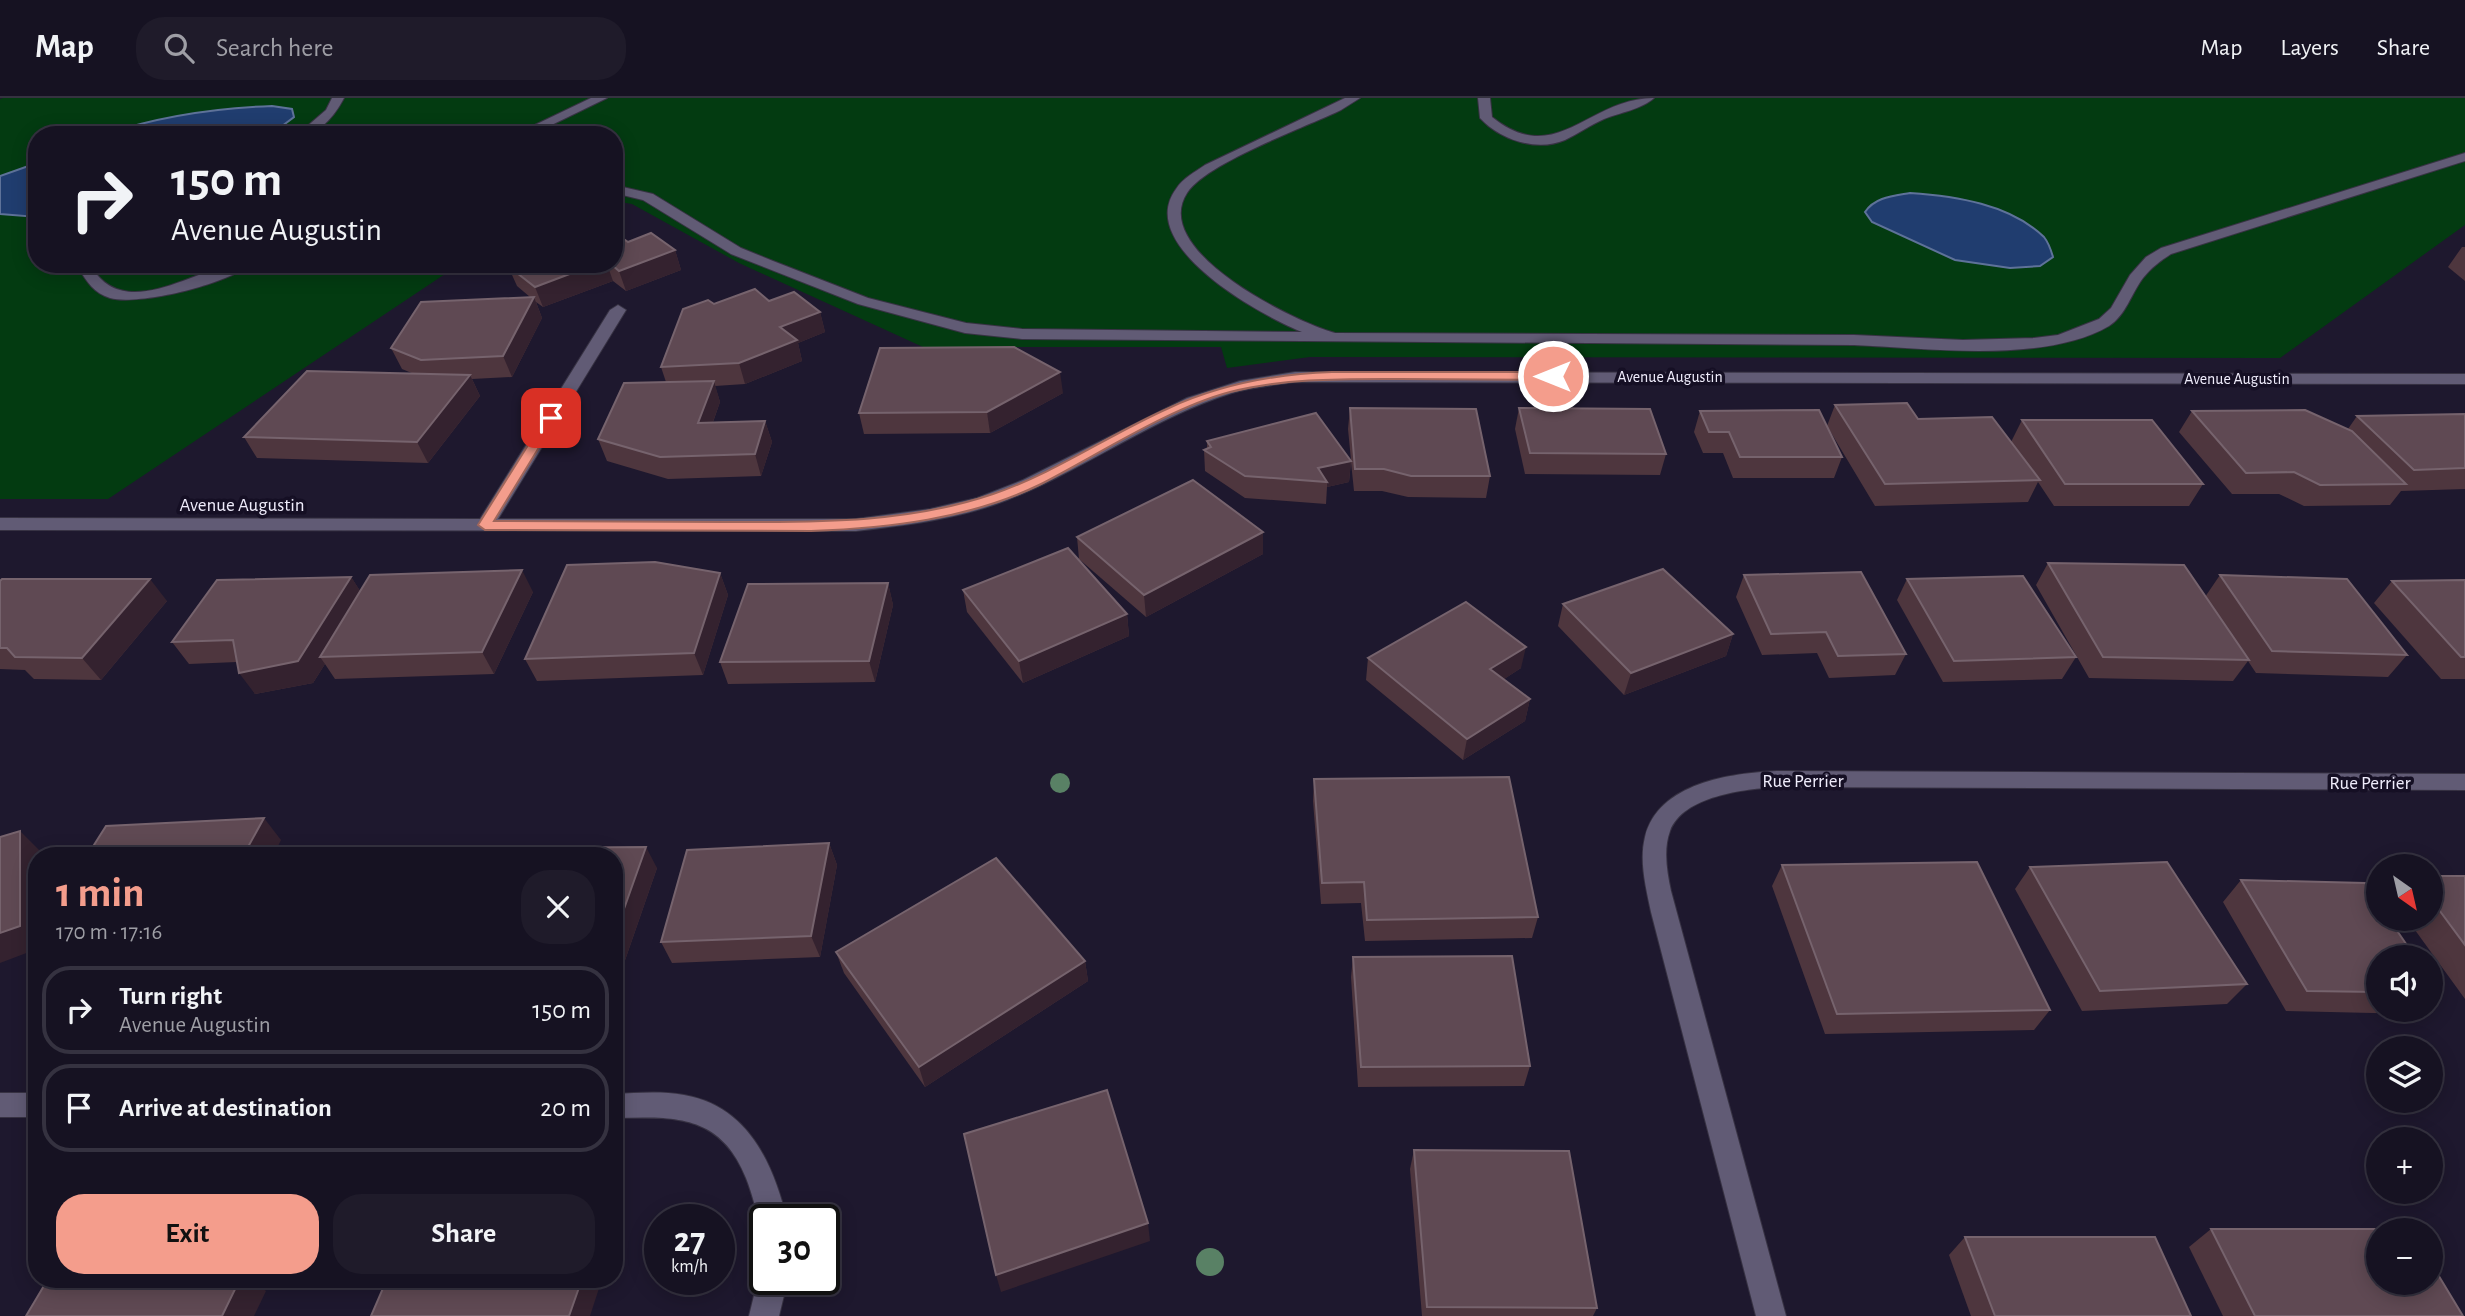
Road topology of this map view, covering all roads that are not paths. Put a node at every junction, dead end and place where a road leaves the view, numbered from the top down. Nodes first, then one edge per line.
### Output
1 (338, 98) edge
2 (601, 98) edge
3 (1354, 98) edge
4 (1485, 98) edge
5 (1648, 98) edge
6 (314, 126) edge
7 (540, 126) edge
8 (2465, 157) edge
9 (623, 191) edge
10 (89, 273) edge
11 (217, 273) edge
12 (618, 310) dead end
13 (1334, 338) junction
14 (2465, 379) edge
15 (0, 524) edge
16 (485, 525) junction
17 (2465, 782) edge
18 (0, 1105) edge
19 (28, 1105) edge
20 (623, 1106) edge
21 (770, 1204) edge
22 (769, 1295) edge
23 (764, 1316) edge
24 (1771, 1316) edge

1 - 6 street
2 - 7 street
3 - 13 street
4 - 5 street
8 - 13 street
9 - 13 street
10 - 11 street
12 - 16 street
14 - 16 street, Avenue Augustin
15 - 16 street, Avenue Augustin
17 - 24 street, Rue Perrier
18 - 19 street
20 - 21 street
22 - 23 street

